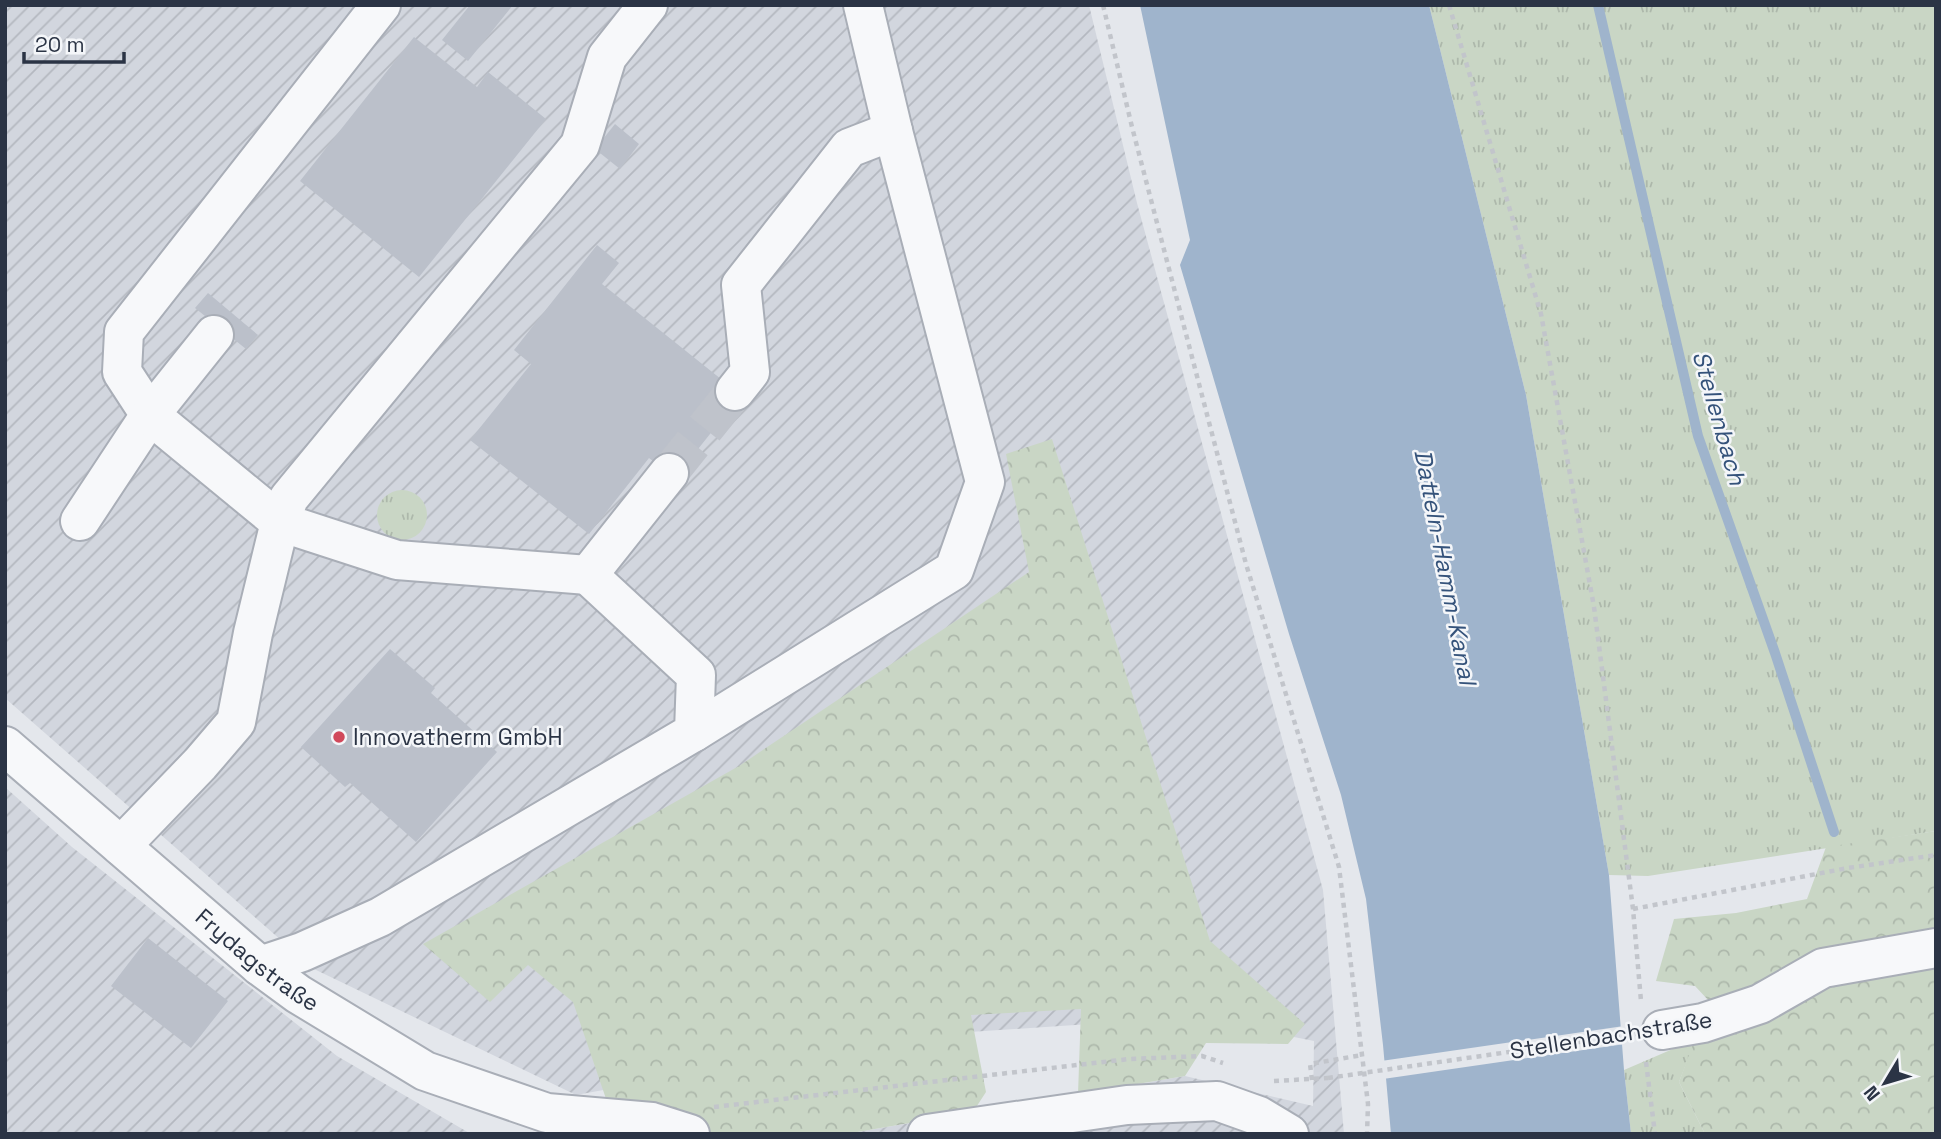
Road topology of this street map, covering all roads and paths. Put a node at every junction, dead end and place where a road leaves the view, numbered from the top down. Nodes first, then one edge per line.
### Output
1 (381, 5) edge
2 (648, 5) edge
3 (863, 5) edge
4 (1103, 5) edge
5 (1449, 5) edge
6 (893, 131) junction
7 (214, 335) dead end
8 (736, 391) tunnel mouth
9 (150, 415) junction
10 (669, 473) tunnel mouth
11 (80, 521) dead end
12 (280, 522) junction
13 (588, 575) junction
14 (694, 732) junction
15 (5, 746) edge
16 (121, 846) junction
17 (1936, 855) edge
18 (1633, 909) junction
19 (1936, 948) edge
20 (260, 966) junction
21 (1650, 1029) junction
22 (1362, 1055) junction
23 (1226, 1065) dead end
24 (1264, 1078) dead end
25 (1314, 1080) junction
26 (702, 1121) edge
27 (545, 1124) edge
28 (1270, 1128) edge
29 (927, 1134) edge
30 (1367, 1134) edge
31 (1655, 1134) edge

1 - 9 street
2 - 12 street
3 - 6 street
4 - 22 path
5 - 18 path
6 - 8 street
6 - 14 street
7 - 9 street
9 - 11 street
9 - 12 street
10 - 13 street
12 - 13 street
12 - 16 street
13 - 14 street
14 - 20 street
15 - 16 street, Frydagstraße
16 - 20 street, Frydagstraße
17 - 18 path
18 - 21 path
19 - 21 street, Stellenbachstraße
20 - 27 street, Frydagstraße
21 - 25 path, Stellenbachstraße, bridge
21 - 31 path
22 - 25 path
22 - 30 path
23 - 26 path
24 - 25 path, Stellenbachstraße
26 - 27 street, Frydagstraße
28 - 29 street

